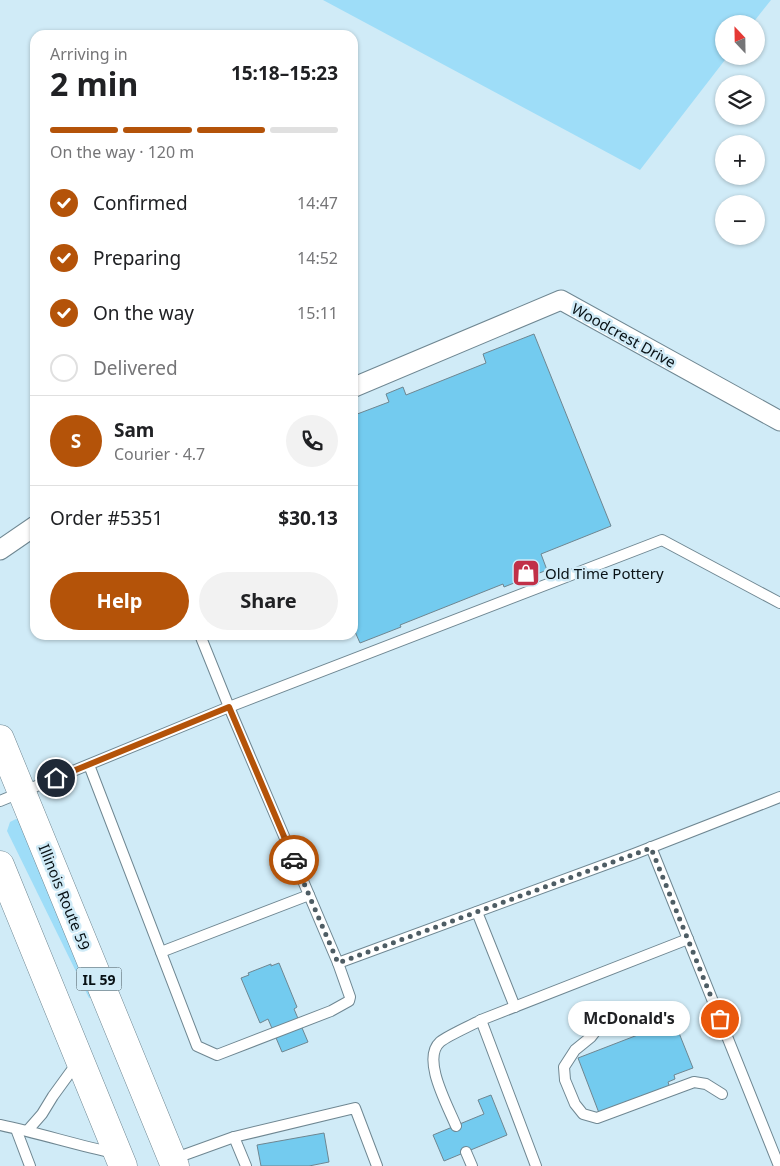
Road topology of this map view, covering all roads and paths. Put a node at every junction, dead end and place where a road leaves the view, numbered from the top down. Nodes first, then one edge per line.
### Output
1 (358, 385) edge
2 (780, 421) edge
3 (30, 529) edge
4 (0, 550) edge
5 (780, 603) edge
6 (202, 640) edge
7 (229, 707) junction
8 (0, 739) edge
9 (89, 765) junction
10 (11, 797) edge
11 (780, 797) edge
12 (651, 848) junction
13 (0, 866) edge
14 (309, 895) junction
15 (477, 912) junction
16 (688, 939) junction
17 (161, 952) junction
18 (338, 963) junction
19 (515, 1007) junction
20 (481, 1020) junction
21 (604, 1020) dead end
22 (79, 1060) junction
23 (722, 1094) dead end
24 (0, 1126) edge
25 (456, 1126) dead end
26 (16, 1128) junction
27 (28, 1130) junction
28 (234, 1137) junction
29 (776, 1149) edge
30 (466, 1152) dead end
31 (120, 1160) edge
32 (174, 1163) edge
33 (30, 1166) edge
34 (246, 1166) edge
35 (377, 1166) edge
36 (472, 1166) edge
37 (536, 1166) edge
38 (779, 1166) edge

1 - 2 street, Woodcrest Drive
3 - 4 street
5 - 7 lane
6 - 7 lane
7 - 9 lane
7 - 14 lane
8 - 10 main road, Illinois Route 59 / IL 59
9 - 10 lane
9 - 17 lane
10 - 32 main road, Illinois Route 59 / IL 59
11 - 12 lane
12 - 15 lane
12 - 16 lane
13 - 22 main road
14 - 17 lane
14 - 18 lane
15 - 18 lane
15 - 19 lane
16 - 19 lane
16 - 29 lane
17 - 18 lane
19 - 20 lane
20 - 25 lane
20 - 37 lane
21 - 23 lane
22 - 27 lane
22 - 31 main road
24 - 26 lane
26 - 27 lane
26 - 33 lane
27 - 31 lane
28 - 32 lane
28 - 34 lane
28 - 35 lane
29 - 38 lane
30 - 36 lane

